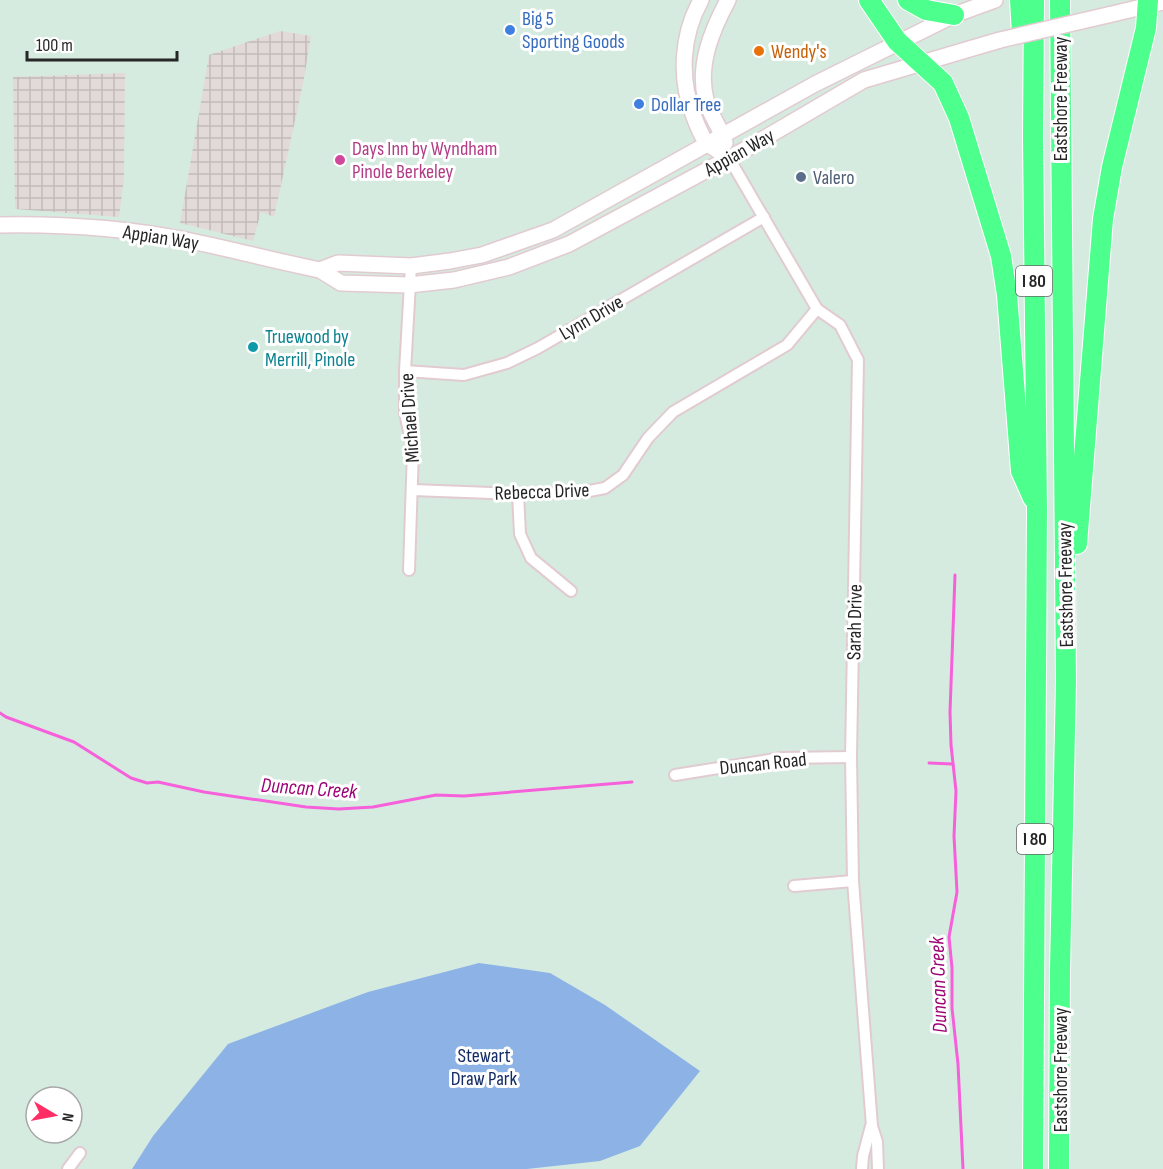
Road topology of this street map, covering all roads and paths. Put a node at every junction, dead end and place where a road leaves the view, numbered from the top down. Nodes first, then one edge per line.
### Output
1 (701, 0) edge
2 (715, 0) edge
3 (728, 0) edge
4 (869, 0) edge
5 (908, 0) edge
6 (995, 0) edge
7 (1020, 0) edge
8 (1034, 0) edge
9 (1060, 0) edge
10 (1153, 3) edge
11 (954, 15) junction
12 (719, 18) junction
13 (897, 41) junction
14 (921, 62) junction
15 (723, 135) junction
16 (1033, 137) junction
17 (707, 143) junction
18 (729, 158) junction
19 (764, 217) junction
20 (0, 225) edge
21 (411, 266) junction
22 (320, 270) junction
23 (409, 285) junction
24 (817, 309) junction
25 (405, 371) junction
26 (413, 490) junction
27 (518, 494) junction
28 (1037, 510) junction
29 (409, 570) dead end
30 (572, 591) dead end
31 (1066, 681) junction
32 (851, 757) junction
33 (675, 775) dead end
34 (853, 881) junction
35 (794, 886) dead end
36 (872, 1126) junction
37 (80, 1153) dead end
38 (68, 1169) edge
39 (862, 1169) edge
40 (878, 1169) edge
41 (1033, 1169) edge
42 (1059, 1169) edge

1 - 17 main road
2 - 12 main road
3 - 12 main road
4 - 13 highway
5 - 11 highway
6 - 11 main road, Appian Way
7 - 16 highway
8 - 16 highway, Eastshore Freeway / I 80
9 - 31 highway, Eastshore Freeway / I 80
10 - 14 main road, Appian Way, bridge
10 - 31 highway
11 - 13 main road, Appian Way
12 - 15 main road
13 - 14 highway
13 - 15 main road, Appian Way
14 - 18 main road, Appian Way
14 - 28 highway
15 - 17 main road, Appian Way
15 - 18 main road
16 - 28 highway, Eastshore Freeway / I 80
17 - 18 main road
17 - 21 main road, Appian Way
18 - 19 street, Sarah Drive
18 - 23 main road, Appian Way
19 - 24 street, Sarah Drive
19 - 25 street, Lynn Drive
20 - 22 main road, Appian Way
21 - 22 main road, Appian Way
21 - 23 street, Michael Drive
22 - 23 main road, Appian Way
23 - 25 street, Michael Drive
24 - 27 street, Rebecca Drive
24 - 32 street, Sarah Drive
25 - 26 street, Michael Drive
26 - 27 street, Rebecca Drive
26 - 29 street, Michael Drive
27 - 30 street
28 - 41 highway, Eastshore Freeway / I 80
31 - 42 highway, Eastshore Freeway / I 80
32 - 33 street, Duncan Road
32 - 34 street, Sarah Drive
34 - 35 street
34 - 36 street, Sarah Drive
36 - 39 street, Sarah Drive
36 - 40 street, Sarah Drive
37 - 38 street

